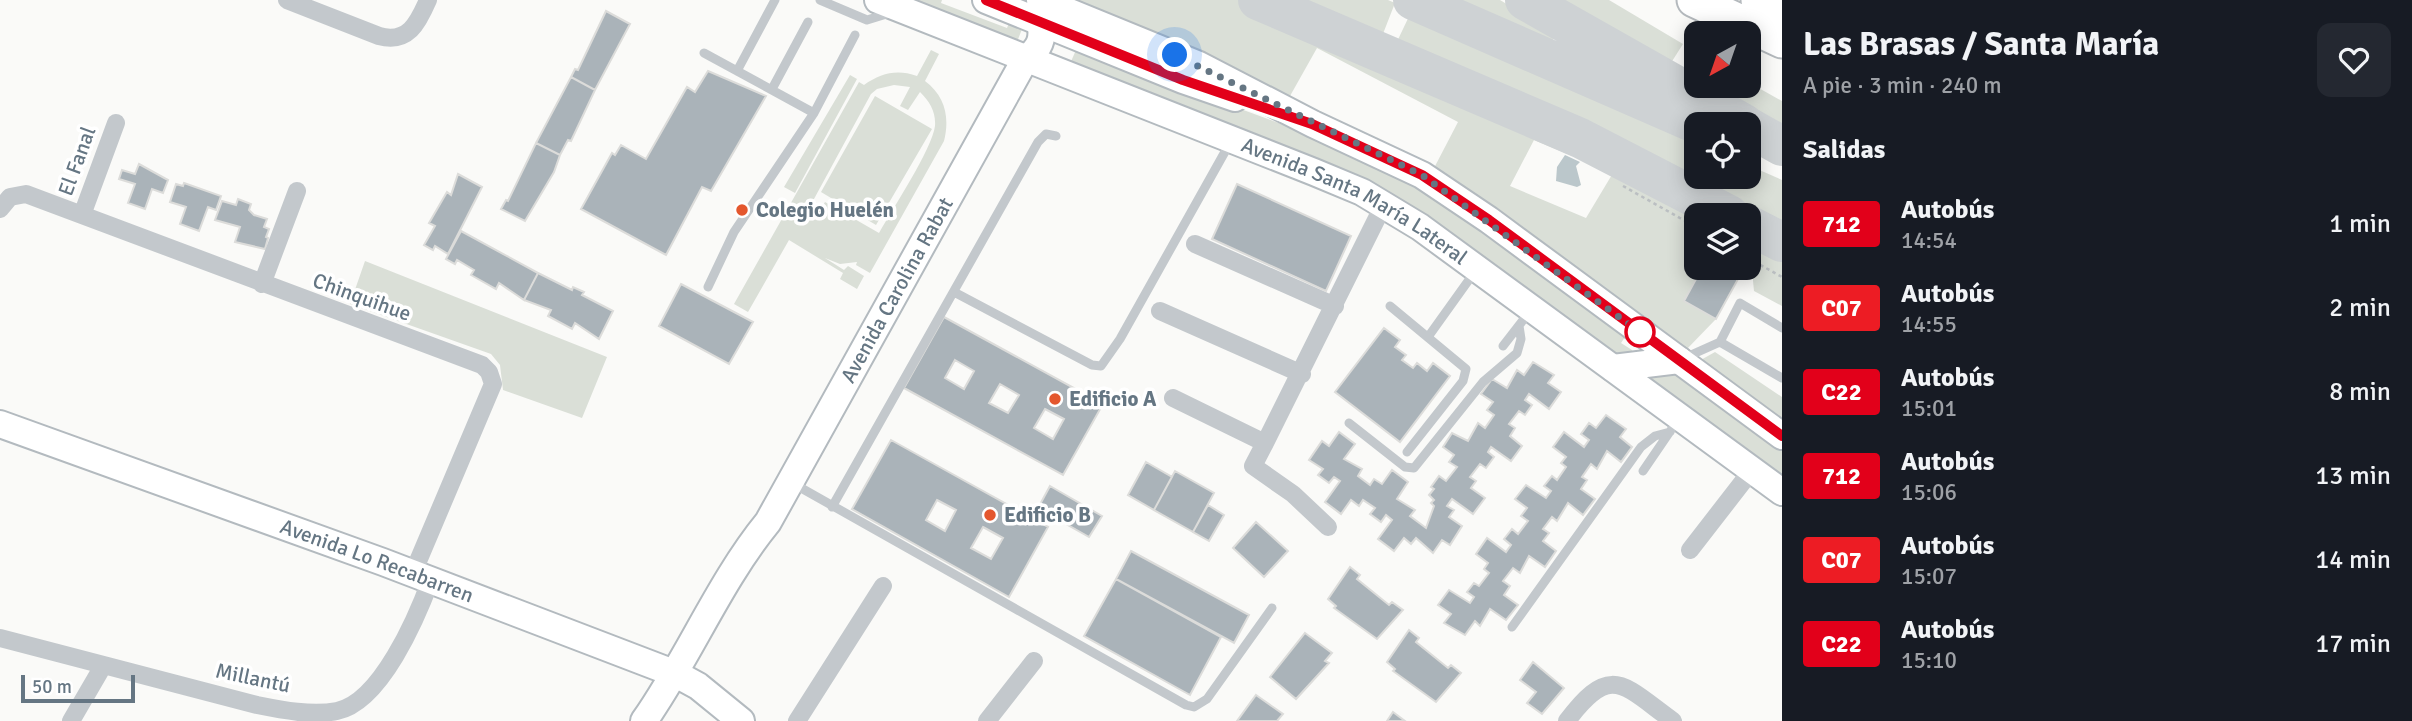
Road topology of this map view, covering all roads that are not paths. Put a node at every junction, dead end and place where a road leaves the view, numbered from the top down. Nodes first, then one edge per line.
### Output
1 (286, 0) edge
2 (428, 0) edge
3 (775, 0) edge
4 (820, 0) edge
5 (986, 0) edge
6 (1694, 0) edge
7 (1758, 0) edge
8 (890, 5) edge
9 (1043, 8) edge
10 (1782, 12) edge
11 (808, 22) dead end
12 (855, 34) dead end
13 (1782, 41) edge
14 (704, 53) dead end
15 (1026, 58) junction
16 (737, 71) junction
17 (772, 89) junction
18 (814, 113) junction
19 (116, 123) dead end
20 (1056, 136) dead end
21 (1232, 138) junction
22 (297, 191) dead end
23 (1384, 204) junction
24 (0, 209) edge
25 (82, 215) junction
26 (1195, 244) dead end
27 (1477, 268) junction
28 (262, 284) junction
29 (708, 287) dead end
30 (954, 292) junction
31 (1335, 306) junction
32 (1390, 306) dead end
33 (1160, 311) dead end
34 (1526, 317) junction
35 (1782, 328) edge
36 (1428, 337) junction
37 (1720, 342) junction
38 (1503, 346) dead end
39 (1679, 360) junction
40 (1613, 368) junction
41 (1302, 374) junction
42 (1782, 378) edge
43 (1173, 398) dead end
44 (1349, 423) dead end
45 (0, 424) edge
46 (1675, 425) junction
47 (1782, 436) edge
48 (1265, 443) junction
49 (1407, 452) dead end
50 (1752, 470) junction
51 (1643, 471) dead end
52 (790, 482) junction
53 (1782, 492) edge
54 (832, 507) junction
55 (1328, 527) dead end
56 (1690, 550) dead end
57 (422, 576) junction
58 (883, 586) dead end
59 (1272, 608) dead end
60 (1512, 626) dead end
61 (0, 638) edge
62 (1034, 660) dead end
63 (103, 666) junction
64 (682, 677) junction
65 (345, 714) edge
66 (71, 721) edge
67 (644, 721) edge
68 (660, 721) edge
69 (741, 721) edge
70 (797, 721) edge
71 (987, 721) edge
72 (1567, 721) edge
73 (1673, 721) edge

1 - 2 street
3 - 16 lane
4 - 8 lane
5 - 9 street
6 - 13 highway
7 - 10 highway
8 - 15 street, Avenida Santa María Lateral
9 - 15 street, Avenida Carolina Rabat
9 - 39 street
11 - 17 lane
12 - 18 lane
14 - 16 lane
15 - 21 street, Avenida Santa María Lateral
15 - 52 street, Avenida Carolina Rabat
16 - 17 lane
17 - 18 lane
18 - 29 lane
19 - 25 street, El Fanal
20 - 30 lane
21 - 23 street, Avenida Santa María Lateral
21 - 30 lane
22 - 28 street
23 - 27 street, Avenida Santa María Lateral
23 - 31 street
24 - 25 street, Chinquihue
25 - 28 street, Chinquihue
26 - 31 street
27 - 34 street, Avenida Santa María Lateral
27 - 36 lane
28 - 57 street, Chinquihue
30 - 54 lane
31 - 41 street
32 - 36 lane
33 - 41 street
34 - 38 lane
34 - 40 street, Avenida Santa María Lateral
34 - 44 lane
35 - 37 lane
36 - 49 lane
37 - 39 lane
37 - 42 lane
39 - 40 street
39 - 47 street
40 - 46 street, Avenida Santa María Lateral
41 - 48 street
43 - 48 street
45 - 57 street, Avenida Lo Recabarren
46 - 50 street, Avenida Santa María Lateral
46 - 51 lane
46 - 60 lane
48 - 55 street
50 - 53 street, Avenida Santa María Lateral
50 - 56 street
52 - 54 lane
52 - 64 street, Avenida Carolina Rabat
54 - 59 lane
57 - 64 street, Avenida Lo Recabarren
57 - 65 street, Millantú
58 - 70 street
61 - 63 street, Millantú
62 - 71 street
63 - 65 street, Millantú
63 - 66 street
64 - 67 street, Avenida Carolina Rabat
64 - 68 street, Avenida Carolina Rabat
64 - 69 street, Avenida Lo Recabarren
72 - 73 street

